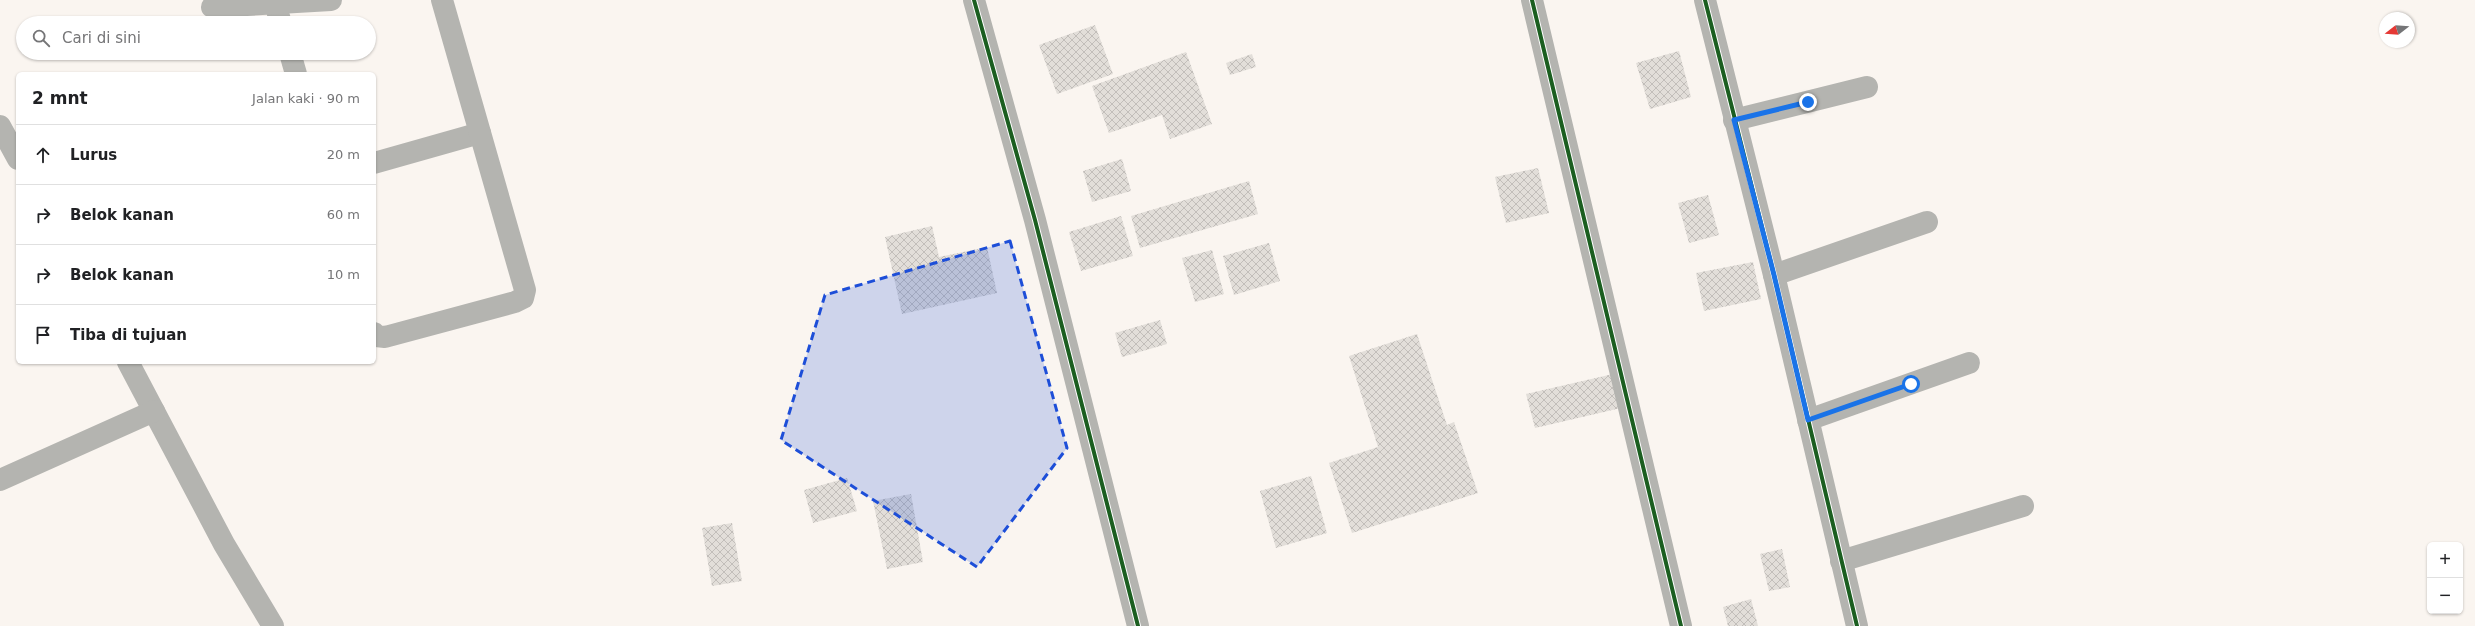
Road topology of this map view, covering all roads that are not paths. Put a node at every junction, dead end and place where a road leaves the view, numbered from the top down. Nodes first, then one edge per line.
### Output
1 (331, 0) edge
2 (442, 0) edge
3 (974, 0) edge
4 (1532, 0) edge
5 (1705, 0) edge
6 (212, 7) dead end
7 (278, 13) edge
8 (292, 60) edge
9 (295, 72) edge
10 (1867, 87) dead end
11 (1734, 120) junction
12 (0, 126) edge
13 (480, 133) junction
14 (16, 155) edge
15 (376, 162) edge
16 (1927, 222) dead end
17 (1774, 275) junction
18 (376, 336) edge
19 (1969, 363) dead end
20 (129, 364) edge
21 (154, 411) junction
22 (1808, 420) junction
23 (0, 480) edge
24 (2023, 506) dead end
25 (1841, 561) junction
26 (273, 626) edge
27 (1138, 626) edge
28 (1681, 626) edge
29 (1857, 626) edge

1 - 7 street
2 - 13 street
3 - 27 street
4 - 28 street
5 - 11 street
6 - 7 street
8 - 9 street
10 - 11 street
11 - 17 street
12 - 14 street
13 - 15 street
13 - 18 street
16 - 17 street
17 - 22 street
19 - 22 street
20 - 21 street
21 - 23 street
21 - 26 street
22 - 25 street
24 - 25 street
25 - 29 street

